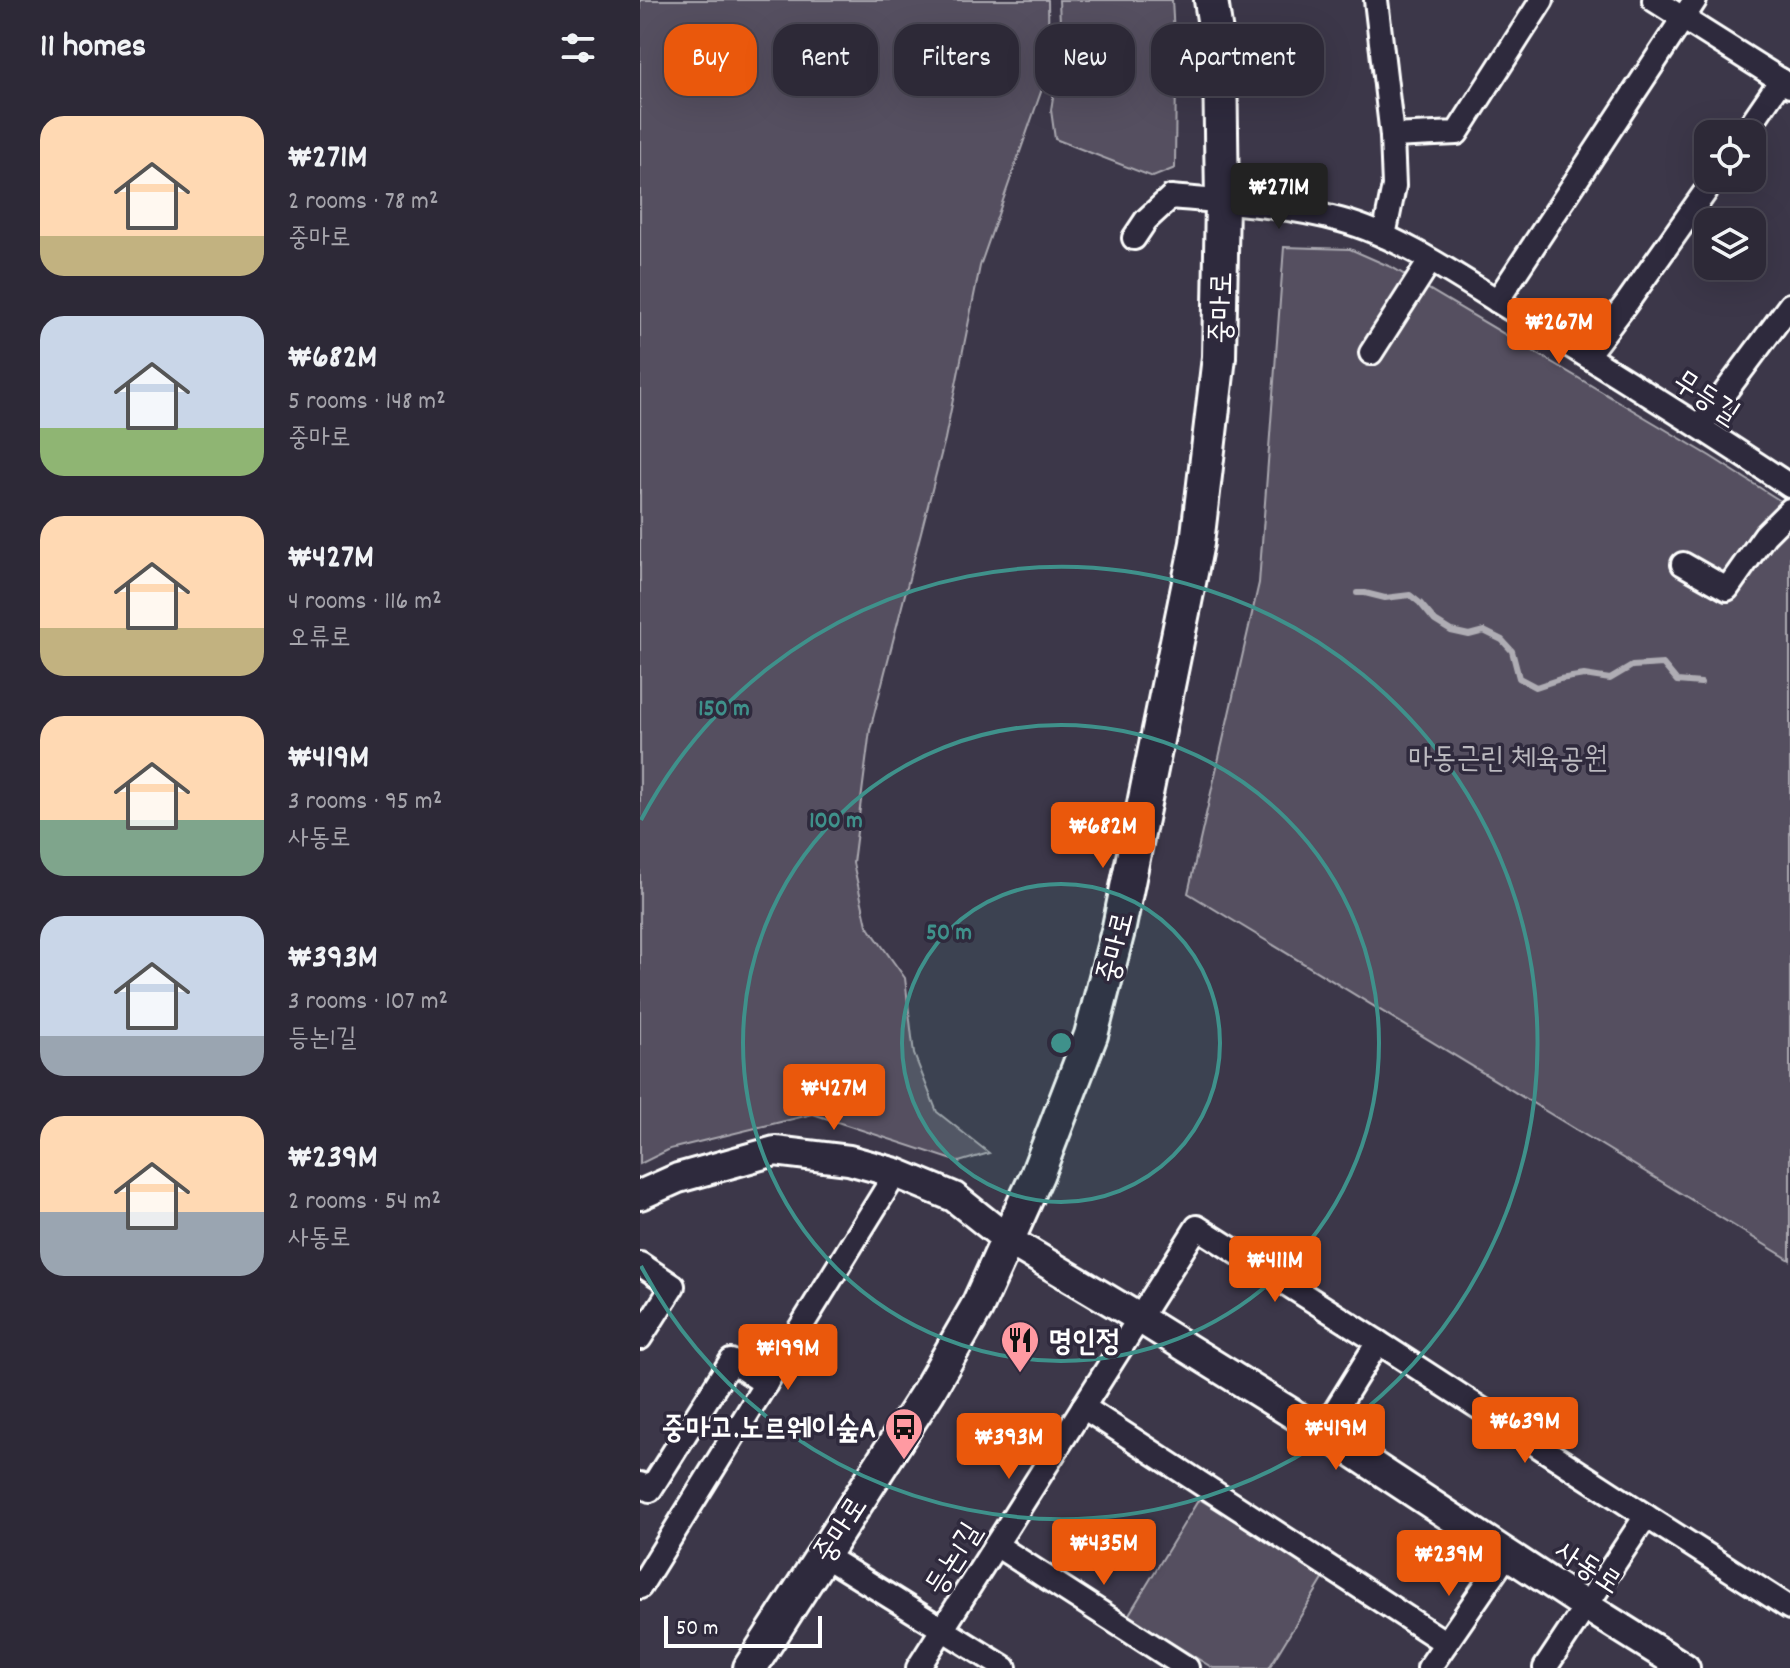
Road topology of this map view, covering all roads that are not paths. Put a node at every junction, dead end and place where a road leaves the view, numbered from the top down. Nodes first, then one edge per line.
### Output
1 (1211, 0) edge
2 (1376, 0) edge
3 (1542, 0) edge
4 (1654, 0) edge
5 (1689, 9) edge
6 (1785, 83) edge
7 (1755, 120) edge
8 (1392, 136) junction
9 (1705, 192) edge
10 (1222, 202) junction
11 (1384, 236) junction
12 (1134, 238) dead end
13 (1430, 261) junction
14 (1497, 301) junction
15 (1790, 305) edge
16 (1371, 353) dead end
17 (1587, 355) junction
18 (1700, 426) junction
19 (1790, 486) edge
20 (1790, 510) edge
21 (1683, 564) dead end
22 (896, 1173) junction
23 (640, 1195) edge
24 (1008, 1240) junction
25 (640, 1264) edge
26 (1139, 1318) junction
27 (640, 1338) edge
28 (1378, 1342) junction
29 (766, 1384) junction
30 (1083, 1407) junction
31 (1322, 1432) junction
32 (640, 1484) edge
33 (1646, 1516) junction
34 (996, 1545) junction
35 (1508, 1553) junction
36 (823, 1555) junction
37 (640, 1587) edge
38 (1586, 1606) junction
39 (1790, 1608) edge
40 (943, 1629) junction
41 (1446, 1643) junction
42 (750, 1668) edge
43 (918, 1668) edge
44 (1005, 1668) edge
45 (1187, 1668) edge
46 (1429, 1668) edge
47 (1545, 1668) edge
48 (1685, 1668) edge

1 - 10 main road, 중마로
2 - 8 street
3 - 8 street
4 - 5 street
5 - 6 street
5 - 14 street
6 - 7 street
8 - 11 street
9 - 17 street
10 - 11 street, 무등길
10 - 12 street, 무등길
10 - 24 main road, 중마로
11 - 13 street, 무등길
13 - 14 street, 무등길
13 - 16 street
14 - 17 street, 무등길
15 - 18 street
17 - 18 street, 무등길
18 - 19 street, 무등길
20 - 21 street
22 - 23 street, 사동로
22 - 24 street, 사동로
22 - 29 street
24 - 26 street, 사동로
24 - 36 main road, 중마로
25 - 27 street
26 - 28 street, 등논1길
26 - 30 street, 등논1길
26 - 31 street, 사동로
28 - 31 street
28 - 33 street
29 - 32 street
29 - 37 street
30 - 34 street, 등논1길
30 - 41 street
31 - 35 street, 사동로
33 - 38 street
33 - 39 street
34 - 40 street, 등논1길
34 - 45 street
35 - 38 street, 사동로
35 - 41 street
36 - 40 street
36 - 42 main road, 중마로
38 - 47 street
38 - 48 street, 사동로
40 - 43 street, 등논1길
40 - 44 street
41 - 46 street

